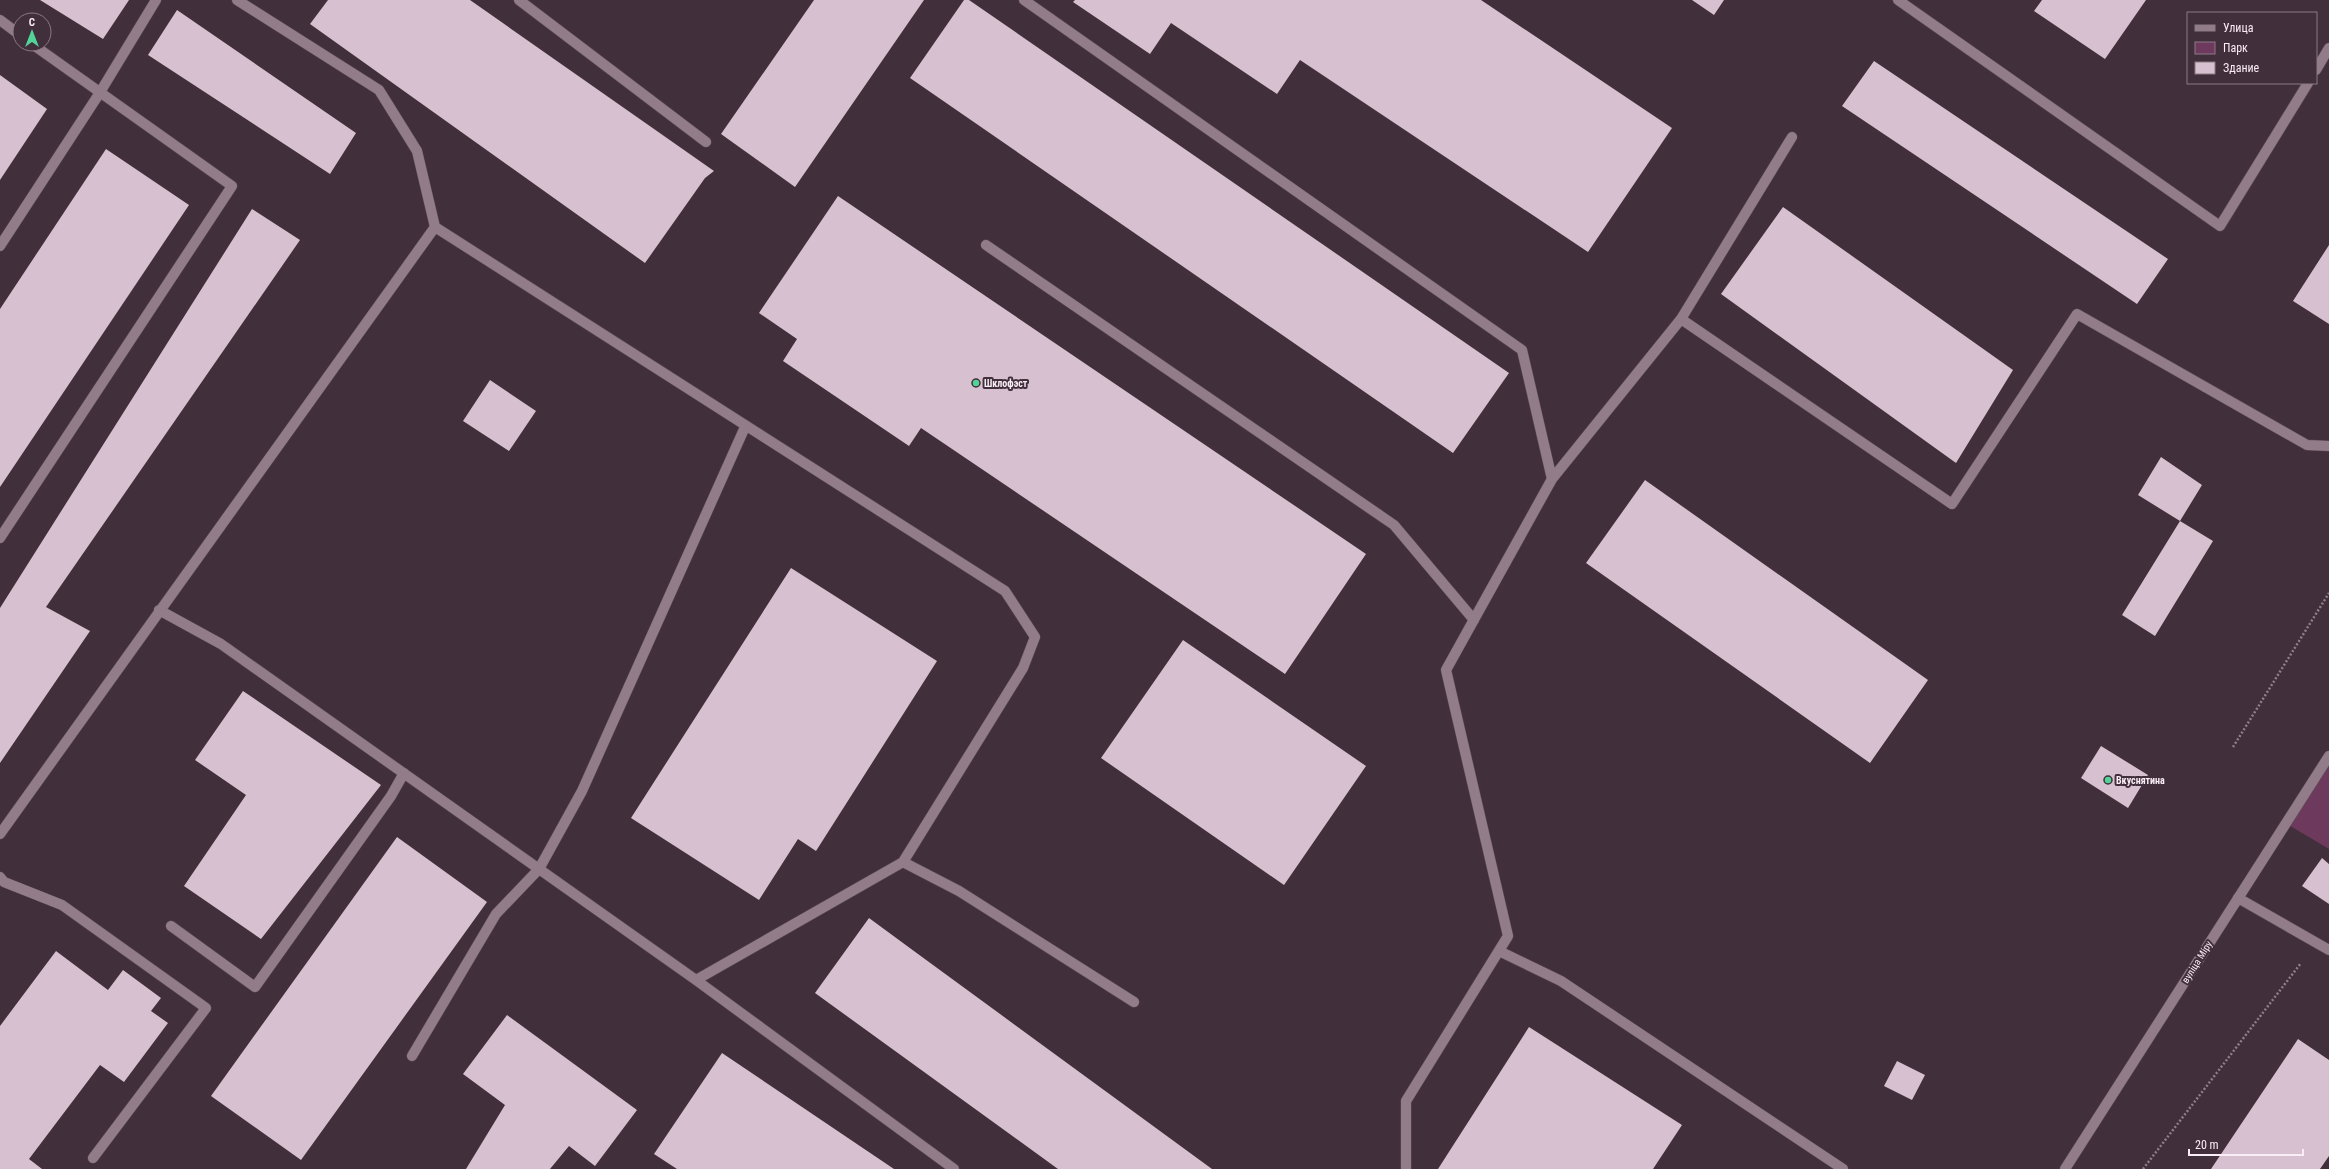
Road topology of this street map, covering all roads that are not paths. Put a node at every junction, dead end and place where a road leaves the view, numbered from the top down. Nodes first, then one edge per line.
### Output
1 (156, 0) edge
2 (519, 0) edge
3 (1024, 0) edge
4 (1898, 0) edge
5 (240, 1) edge
6 (0, 20) edge
7 (12, 29) edge
8 (2329, 48) edge
9 (43, 52) edge
10 (2317, 68) edge
11 (2307, 84) edge
12 (99, 94) junction
13 (1792, 137) dead end
14 (706, 142) dead end
15 (435, 228) junction
16 (986, 245) dead end
17 (0, 246) edge
18 (1681, 320) junction
19 (745, 427) junction
20 (2329, 446) edge
21 (1552, 479) junction
22 (0, 538) edge
23 (159, 610) junction
24 (1474, 620) junction
25 (2329, 756) edge
26 (404, 773) junction
27 (0, 834) edge
28 (903, 862) junction
29 (539, 868) junction
30 (0, 877) edge
31 (2238, 898) junction
32 (171, 926) dead end
33 (2329, 950) edge
34 (1499, 951) junction
35 (696, 980) junction
36 (1134, 1002) dead end
37 (412, 1056) dead end
38 (93, 1158) dead end
39 (954, 1169) edge
40 (1406, 1169) edge
41 (1843, 1169) edge
42 (2065, 1169) edge

1 - 12 street
2 - 14 street
3 - 21 street
4 - 11 street
5 - 15 street
6 - 7 street
8 - 10 street
9 - 12 street
12 - 17 street
12 - 22 street
13 - 18 street
15 - 19 street
15 - 23 street
16 - 24 street
18 - 20 street
18 - 21 street
19 - 28 street
19 - 29 street
21 - 24 street
23 - 26 street
23 - 27 street
24 - 34 street
25 - 31 street, вуліца Міру
26 - 29 street
26 - 32 street
28 - 35 street
28 - 36 street
29 - 35 street
29 - 37 street
30 - 38 street
31 - 33 street
31 - 42 street, вуліца Міру
34 - 40 street
34 - 41 street
35 - 39 street

